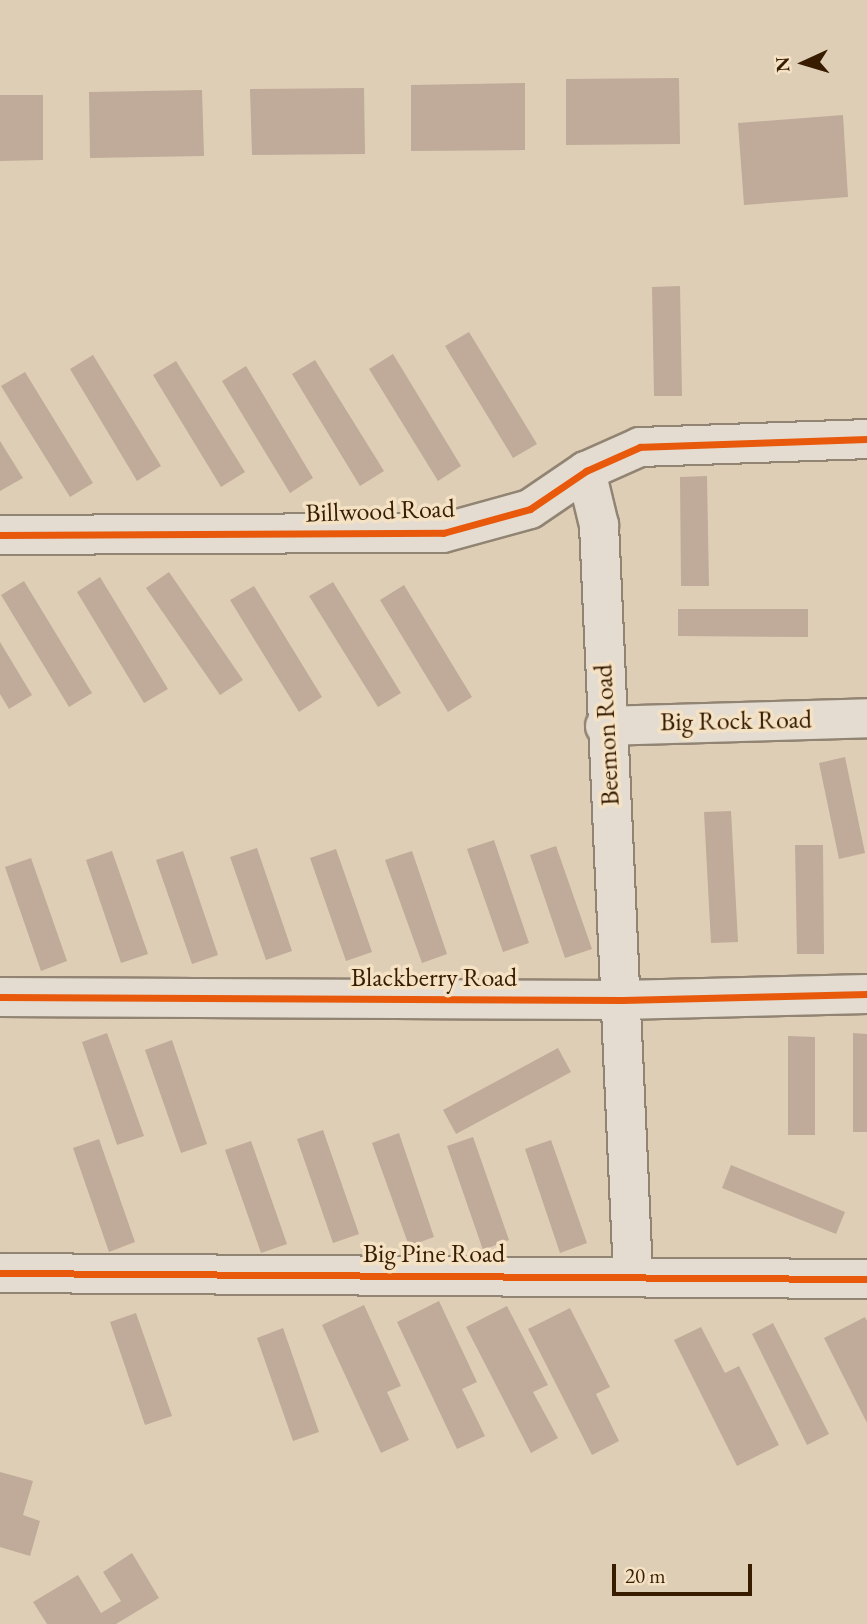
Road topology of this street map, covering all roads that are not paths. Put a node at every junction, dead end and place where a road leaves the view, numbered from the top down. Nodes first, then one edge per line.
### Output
1 (867, 439) edge
2 (586, 471) junction
3 (0, 534) edge
4 (867, 718) edge
5 (605, 726) junction
6 (867, 994) edge
7 (0, 997) edge
8 (622, 1000) junction
9 (0, 1273) edge
10 (633, 1275) junction
11 (867, 1279) edge

1 - 2 street, Billwood Road
2 - 3 street, Billwood Road
2 - 5 street, Beemon Road
4 - 5 street, Big Rock Road
5 - 8 street, Beemon Road
6 - 8 street, Blackberry Road
7 - 8 street, Blackberry Road
8 - 10 street, Beemon Road
9 - 10 street, Big Pine Road
10 - 11 street, Big Pine Road

